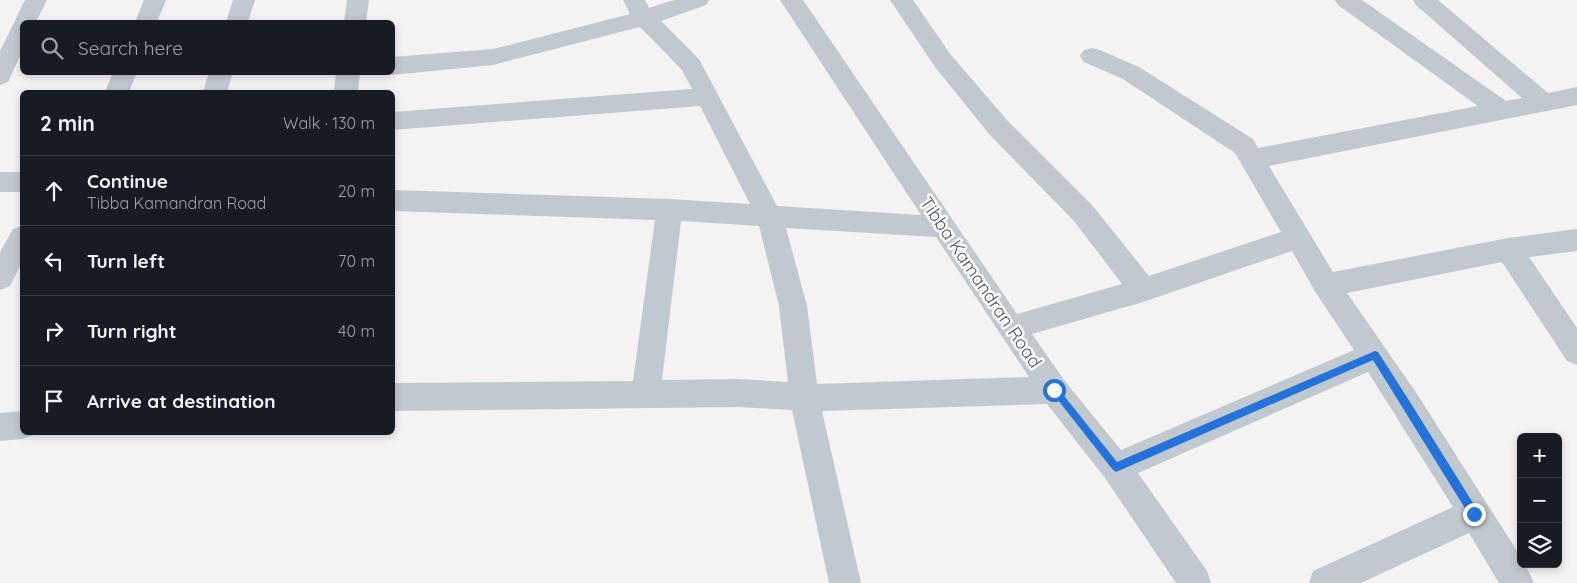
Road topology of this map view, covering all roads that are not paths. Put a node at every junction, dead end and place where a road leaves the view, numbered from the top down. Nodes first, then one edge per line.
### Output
1 (36, 0) edge
2 (155, 0) edge
3 (244, 0) edge
4 (358, 0) edge
5 (698, 0) edge
6 (791, 0) edge
7 (901, 0) edge
8 (1346, 0) edge
9 (1424, 0) edge
10 (640, 9) edge
11 (26, 20) edge
12 (147, 20) edge
13 (239, 20) edge
14 (355, 20) edge
15 (20, 32) edge
16 (1092, 56) dead end
17 (395, 66) edge
18 (124, 75) edge
19 (220, 75) edge
20 (348, 75) edge
21 (0, 76) edge
22 (117, 90) edge
23 (215, 90) edge
24 (346, 90) edge
25 (1577, 96) edge
26 (706, 97) junction
27 (1544, 104) junction
28 (1503, 111) junction
29 (395, 121) edge
30 (1252, 159) junction
31 (0, 182) edge
32 (20, 182) edge
33 (395, 200) edge
34 (670, 210) junction
35 (770, 217) junction
36 (943, 227) junction
37 (1298, 238) junction
38 (1577, 240) edge
39 (20, 241) edge
40 (1508, 249) junction
41 (0, 278) edge
42 (1326, 285) junction
43 (1143, 290) junction
44 (1011, 328) junction
45 (1577, 352) edge
46 (1375, 355) junction
47 (1054, 390) junction
48 (646, 394) junction
49 (804, 396) junction
50 (395, 397) edge
51 (20, 425) edge
52 (0, 427) edge
53 (1116, 467) junction
54 (1474, 514) junction
55 (845, 583) edge
56 (1195, 583) edge
57 (1325, 583) edge
58 (1518, 583) edge

1 - 11 street
2 - 12 street
3 - 13 street
4 - 14 street
5 - 10 street
6 - 36 street, Tibba Kamandran Road
7 - 43 street
8 - 28 street
9 - 27 street
10 - 17 street
10 - 26 street
15 - 21 street
16 - 30 street
18 - 22 street
19 - 23 street
20 - 24 street
25 - 27 street
26 - 29 street
26 - 35 street
27 - 28 street
28 - 30 street
30 - 37 street
31 - 32 street
33 - 34 street
34 - 35 street
34 - 48 street
35 - 36 street
35 - 49 street
36 - 44 street, Tibba Kamandran Road
37 - 42 street
37 - 43 street
38 - 40 street
39 - 41 street
40 - 42 street
40 - 45 street
42 - 46 street
43 - 44 street
44 - 47 street, Tibba Kamandran Road
46 - 53 street
46 - 54 street
47 - 49 street
47 - 53 street, Tibba Kamandran Road
48 - 49 street
48 - 50 street
49 - 55 street
51 - 52 street
53 - 56 street, Tibba Kamandran Road
54 - 57 street
54 - 58 street

